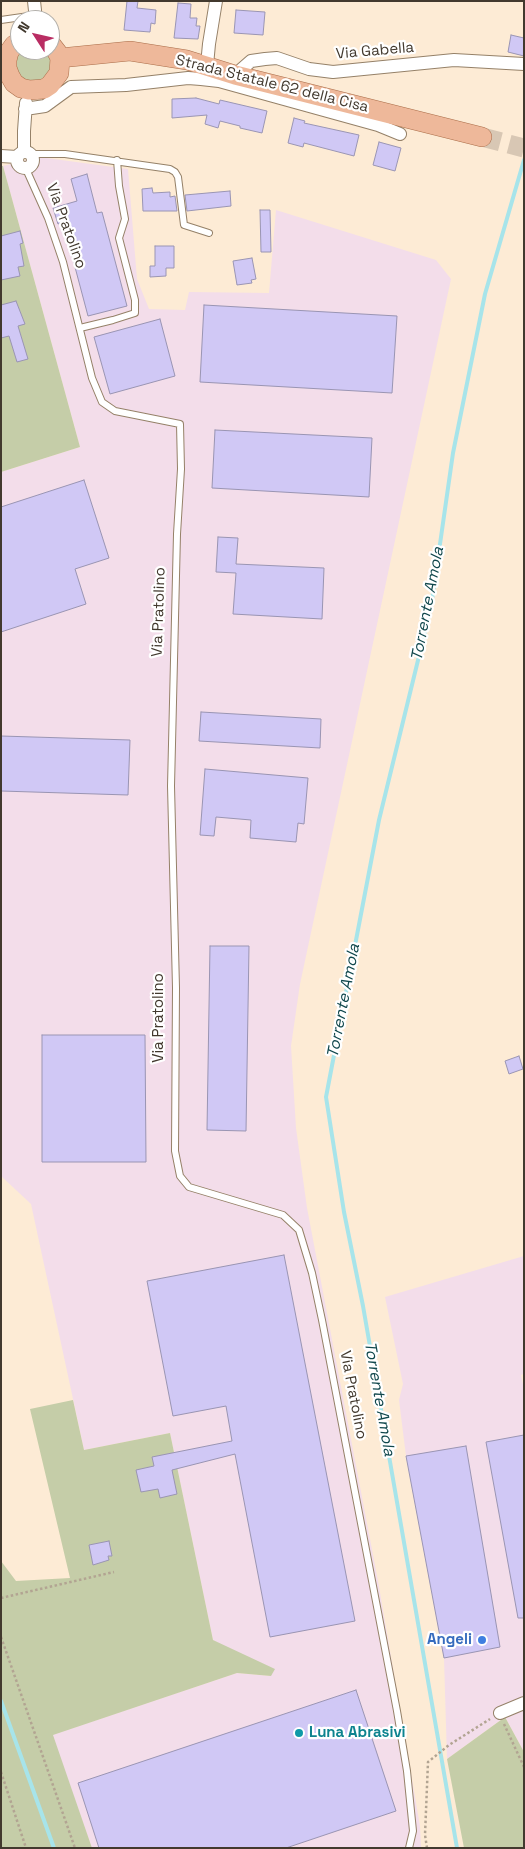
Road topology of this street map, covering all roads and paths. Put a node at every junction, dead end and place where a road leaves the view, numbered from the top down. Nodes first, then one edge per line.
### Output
1 (216, 1) edge
2 (10, 48) edge
3 (60, 51) edge
4 (57, 60) edge
5 (524, 64) edge
6 (207, 65) junction
7 (235, 75) junction
8 (29, 90) junction
9 (25, 109) junction
10 (400, 134) dead end
11 (482, 137) tunnel mouth
12 (24, 154) junction
13 (1, 156) edge
14 (117, 160) junction
15 (26, 169) joint
16 (209, 233) dead end
17 (80, 328) junction
18 (114, 1572) dead end
19 (1, 1598) edge
20 (1, 1636) edge
21 (524, 1703) edge
22 (500, 1713) junction
23 (524, 1767) edge
24 (1, 1772) edge
25 (26, 1848) edge
26 (75, 1848) edge
27 (409, 1848) edge
28 (427, 1848) edge

1 - 6 street
2 - 8 main road
3 - 6 main road, Strada Statale 62 della Cisa
4 - 8 main road, Strada Statale 62 della Cisa
5 - 7 street, Via Gabella
6 - 7 main road, Strada Statale 62 della Cisa
7 - 11 main road, Strada Statale 62 della Cisa
8 - 9 street
9 - 10 street
9 - 12 street
12 - 13 street
12 - 14 lane
12 - 15 street
14 - 16 lane
14 - 17 lane
15 - 17 lane, Via Pratolino
17 - 27 lane, Via Pratolino
18 - 19 path
20 - 26 path
21 - 22 street
22 - 23 path
22 - 28 path
24 - 25 path

